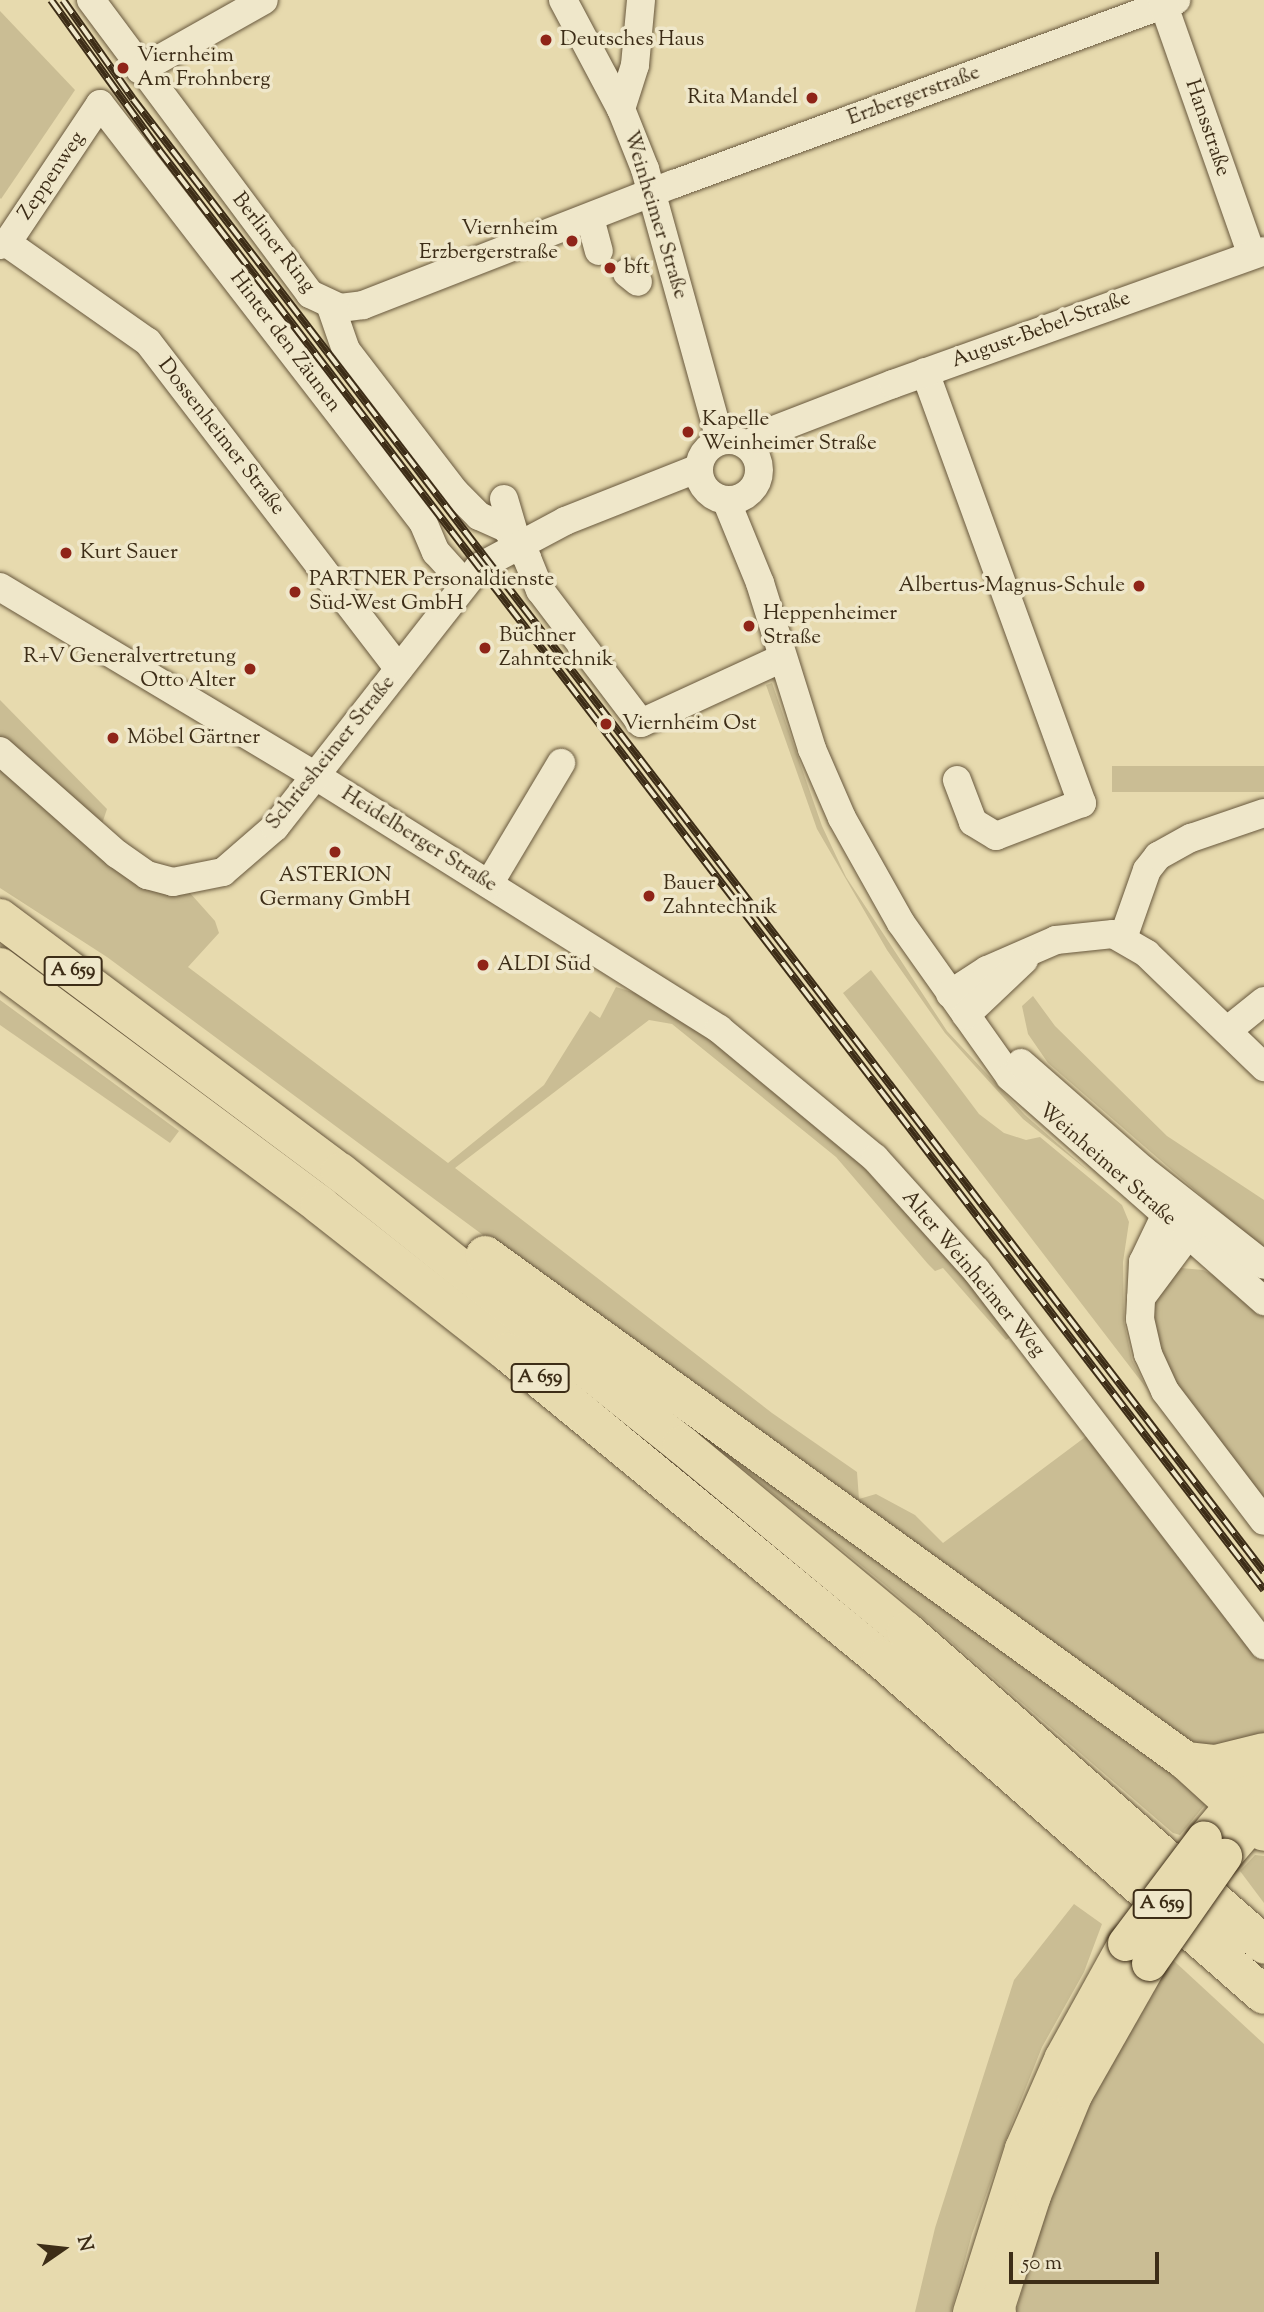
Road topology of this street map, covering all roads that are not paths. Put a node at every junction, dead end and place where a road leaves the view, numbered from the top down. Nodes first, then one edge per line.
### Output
1 (91, 0) edge
2 (264, 0) edge
3 (563, 0) edge
4 (641, 0) edge
5 (1167, 2) edge
6 (140, 70) junction
7 (100, 104) joint
8 (621, 109) junction
9 (652, 194) junction
10 (590, 218) junction
11 (3, 244) edge
12 (599, 251) dead end
13 (1258, 253) edge
14 (331, 307) junction
15 (925, 372) junction
16 (720, 440) junction
17 (753, 453) junction
18 (718, 488) junction
19 (504, 499) dead end
20 (517, 543) junction
21 (464, 583) junction
22 (0, 586) edge
23 (782, 658) junction
24 (399, 669) junction
25 (0, 751) edge
26 (561, 763) dead end
27 (316, 776) junction
28 (957, 780) dead end
29 (1264, 813) edge
30 (489, 884) junction
31 (0, 918) edge
32 (1123, 938) junction
33 (0, 967) edge
34 (619, 967) joint
35 (1264, 1001) edge
36 (958, 1004) junction
37 (1228, 1030) junction
38 (1264, 1067) edge
39 (340, 1172) junction
40 (1193, 1208) junction
41 (1165, 1216) junction
42 (1187, 1236) junction
43 (1264, 1265) edge
44 (1139, 1300) junction
45 (1264, 1301) edge
46 (1264, 1521) edge
47 (1264, 1645) edge
48 (1264, 1752) edge
49 (1186, 1761) junction
50 (1264, 1768) edge
51 (1254, 1816) edge
52 (1264, 1944) edge
53 (1264, 1995) edge
54 (990, 2311) edge

1 - 6 street, Berliner Ring
2 - 6 street
3 - 8 street, Weinheimer Straße
4 - 8 street
5 - 9 street, Erzbergerstraße
5 - 13 street, Hansstraße
6 - 14 street, Berliner Ring
7 - 11 street, Zeppenweg
7 - 21 street, Hinter den Zäunen
8 - 9 street, Weinheimer Straße
9 - 10 street, Berliner Ring
9 - 16 street, Weinheimer Straße
10 - 12 street
10 - 14 street, Berliner Ring
11 - 24 street, Dossenheimer Straße
13 - 15 street, August-Bebel-Straße
14 - 20 street
15 - 17 street, August-Bebel-Straße
15 - 28 street
16 - 17 street
16 - 18 street
17 - 18 street
18 - 20 street, Schriesheimer Straße
18 - 23 street, Weinheimer Straße
19 - 20 street
20 - 21 street, Schriesheimer Straße
20 - 23 street
21 - 24 street, Schriesheimer Straße
22 - 27 street, Heidelberger Straße
23 - 36 street, Weinheimer Straße
24 - 27 street, Schriesheimer Straße
25 - 27 street, Schriesheimer Straße
26 - 30 street
27 - 30 street, Heidelberger Straße
29 - 32 street
30 - 34 street, Heidelberger Straße
31 - 39 highway, A 659
32 - 36 street
32 - 37 street
33 - 53 highway, A 659
34 - 47 street, Alter Weinheimer Weg
35 - 37 street
36 - 40 street, Weinheimer Straße
36 - 41 street, Weinheimer Straße
37 - 38 street
39 - 49 highway
39 - 52 highway, A 659
40 - 41 street
40 - 42 street
40 - 43 street, Weinheimer Straße
41 - 42 street, Weinheimer Straße
41 - 44 street
42 - 44 street
42 - 45 street, Weinheimer Straße
44 - 46 street
48 - 49 highway
49 - 51 highway
50 - 51 main road
51 - 54 main road, bridge

